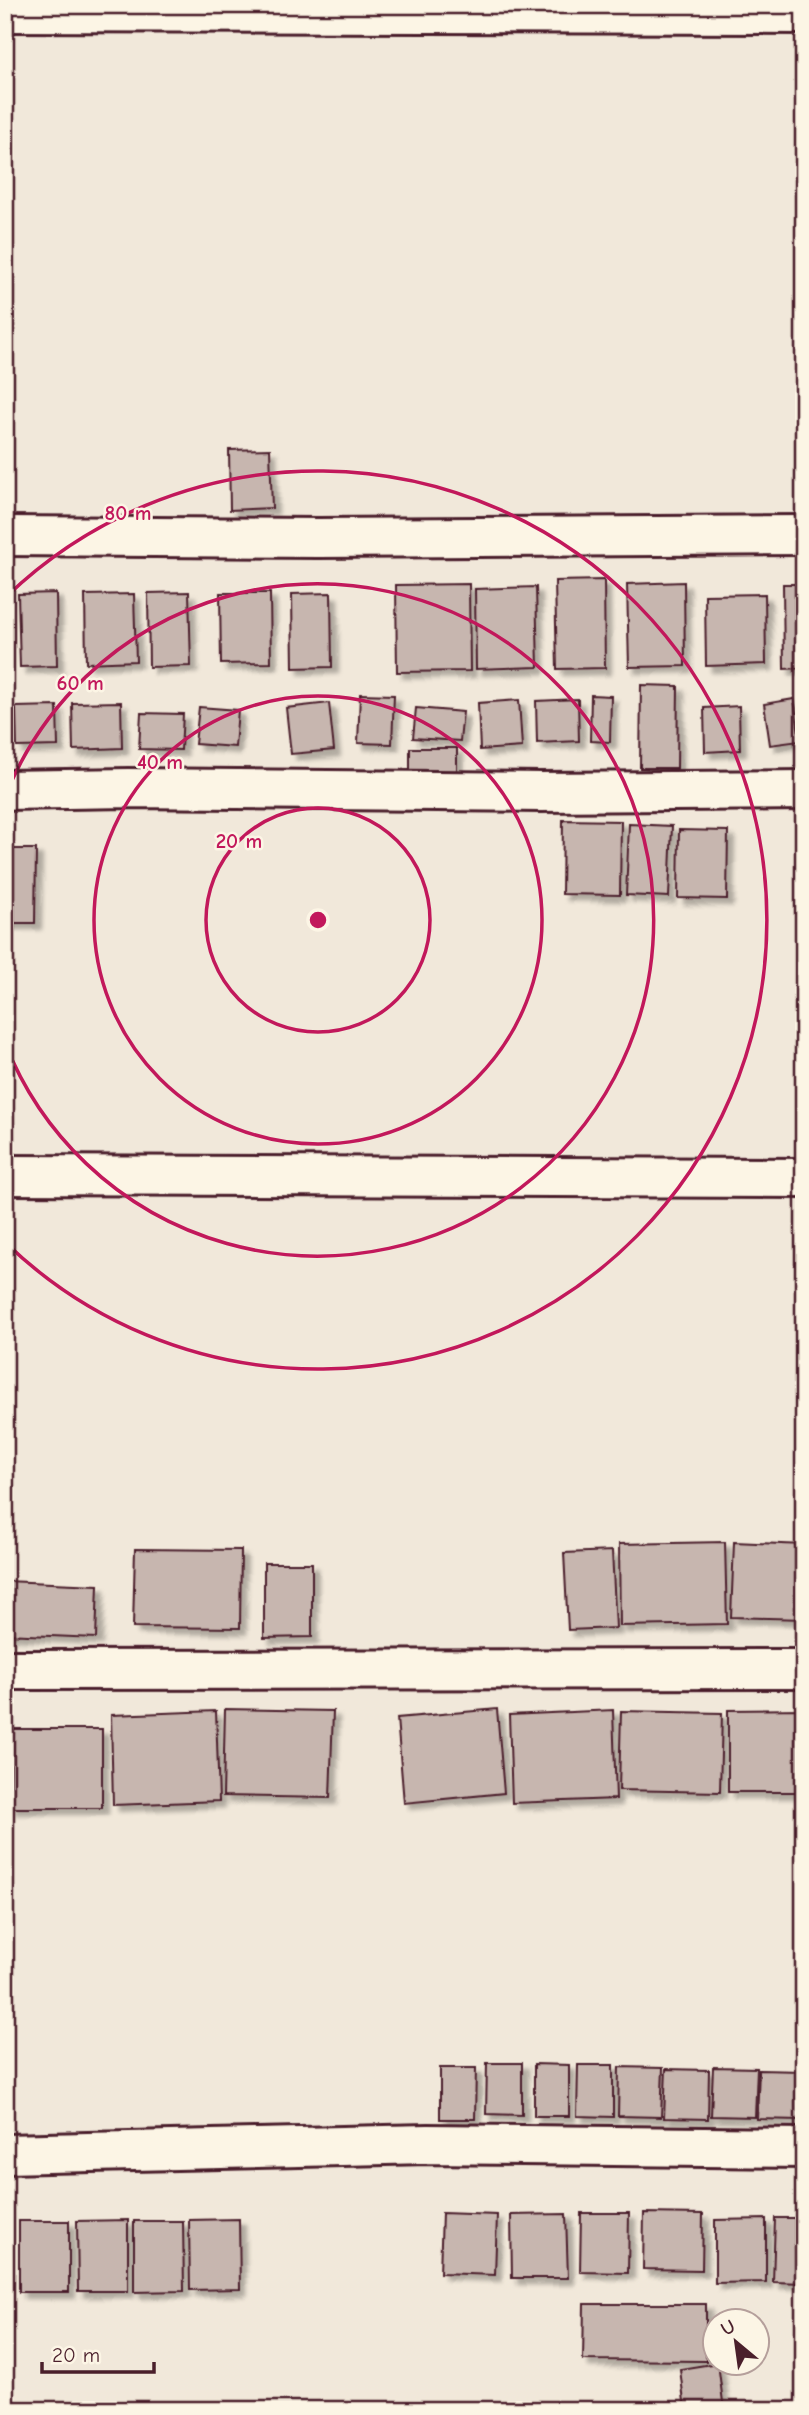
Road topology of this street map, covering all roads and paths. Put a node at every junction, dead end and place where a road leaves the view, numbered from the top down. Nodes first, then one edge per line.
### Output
1 (5, 12) edge
2 (804, 14) edge
3 (804, 535) edge
4 (5, 536) edge
5 (5, 790) edge
6 (804, 790) edge
7 (5, 1175) edge
8 (804, 1178) edge
9 (804, 1669) edge
10 (5, 1670) edge
11 (804, 2148) edge
12 (5, 2154) edge

1 - 2 street
3 - 4 street
5 - 6 street
7 - 8 street
9 - 10 street
11 - 12 street

